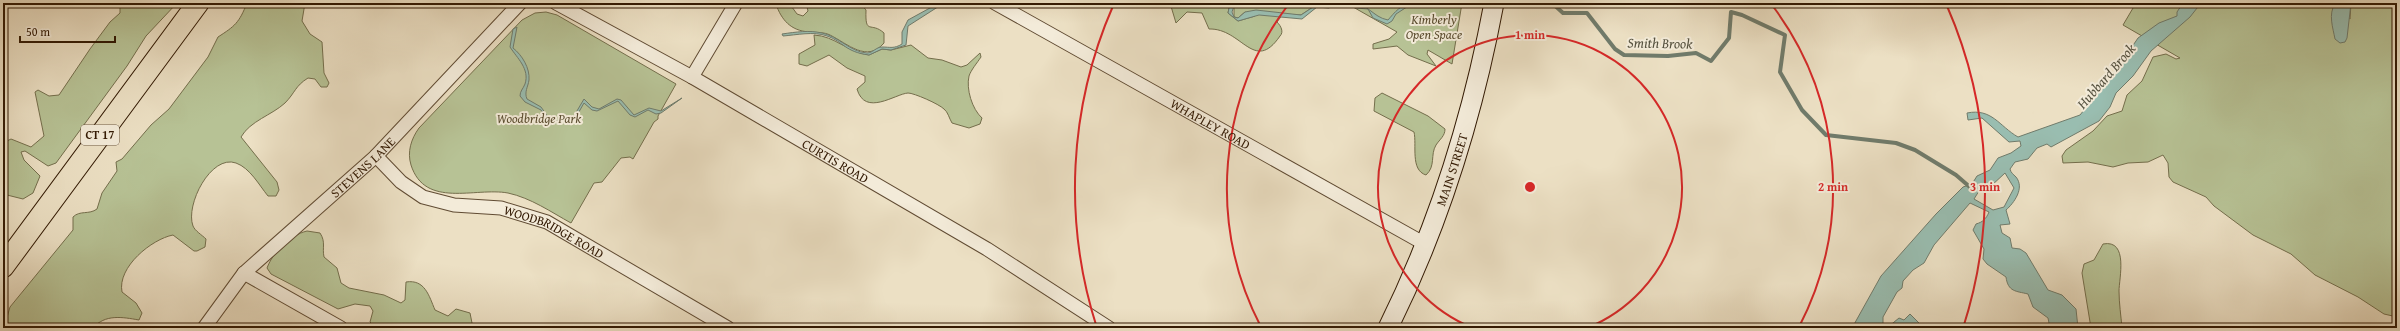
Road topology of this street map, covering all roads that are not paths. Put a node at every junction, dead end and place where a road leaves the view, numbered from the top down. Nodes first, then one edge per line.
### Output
1 (198, 3) edge
2 (520, 3) edge
3 (556, 3) edge
4 (736, 3) edge
5 (995, 3) edge
6 (1494, 3) edge
7 (692, 77) junction
8 (376, 156) junction
9 (1425, 244) junction
10 (3, 267) edge
11 (244, 273) junction
12 (204, 328) edge
13 (341, 328) edge
14 (728, 328) edge
15 (1109, 328) edge
16 (1388, 328) edge

1 - 10 main road, CT 17
2 - 8 street, STEVENS LANE
3 - 7 street, CURTIS ROAD
4 - 7 street
5 - 9 street, WHAPLEY ROAD
6 - 9 main road, MAIN STREET
7 - 15 street, CURTIS ROAD
8 - 11 street, STEVENS LANE
8 - 14 street, WOODBRIDGE ROAD
9 - 16 main road, MAIN STREET
11 - 12 street, STEVENS LANE
11 - 13 street

